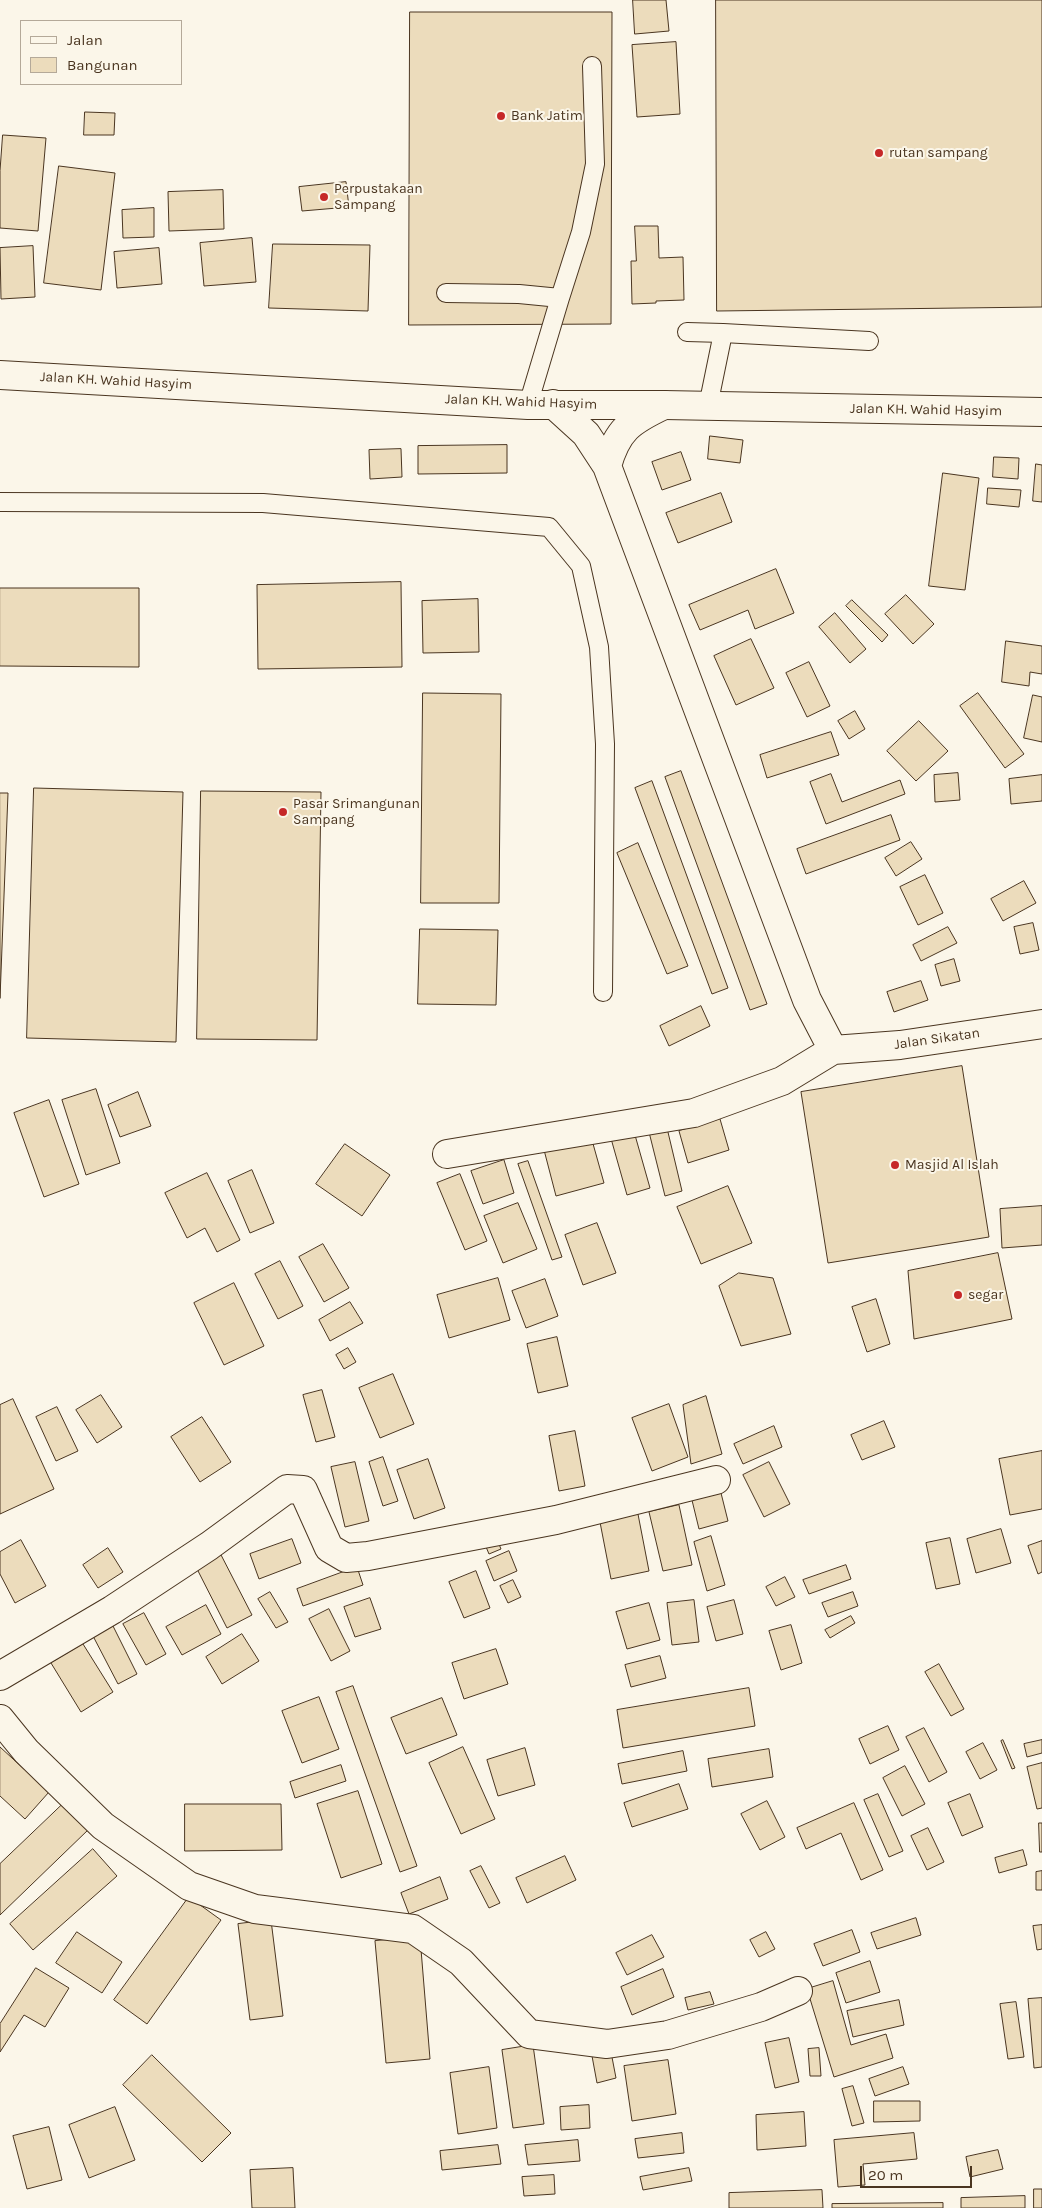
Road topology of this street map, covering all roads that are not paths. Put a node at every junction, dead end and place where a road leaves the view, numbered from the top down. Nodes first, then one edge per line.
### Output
1 (592, 66) dead end
2 (446, 294) dead end
3 (560, 298) junction
4 (687, 332) dead end
5 (723, 333) junction
6 (869, 341) dead end
7 (0, 375) edge
8 (541, 404) junction
9 (664, 405) junction
10 (708, 406) junction
11 (1042, 412) edge
12 (606, 466) junction
13 (0, 502) edge
14 (603, 992) dead end
15 (1042, 1024) edge
16 (833, 1050) junction
17 (446, 1154) dead end
18 (716, 1480) dead end
19 (0, 1676) edge
20 (0, 1720) edge
21 (798, 1991) dead end

1 - 3 lane
2 - 3 lane
3 - 8 lane
4 - 5 lane
5 - 6 lane
5 - 10 lane
7 - 8 main road, Jalan KH. Wahid Hasyim
8 - 9 main road, Jalan KH. Wahid Hasyim
8 - 12 main road
9 - 10 main road, Jalan KH. Wahid Hasyim
9 - 12 main road
10 - 11 main road, Jalan KH. Wahid Hasyim
12 - 16 main road
13 - 14 lane
15 - 16 main road, Jalan Sikatan
16 - 17 main road
18 - 19 main road
20 - 21 main road

